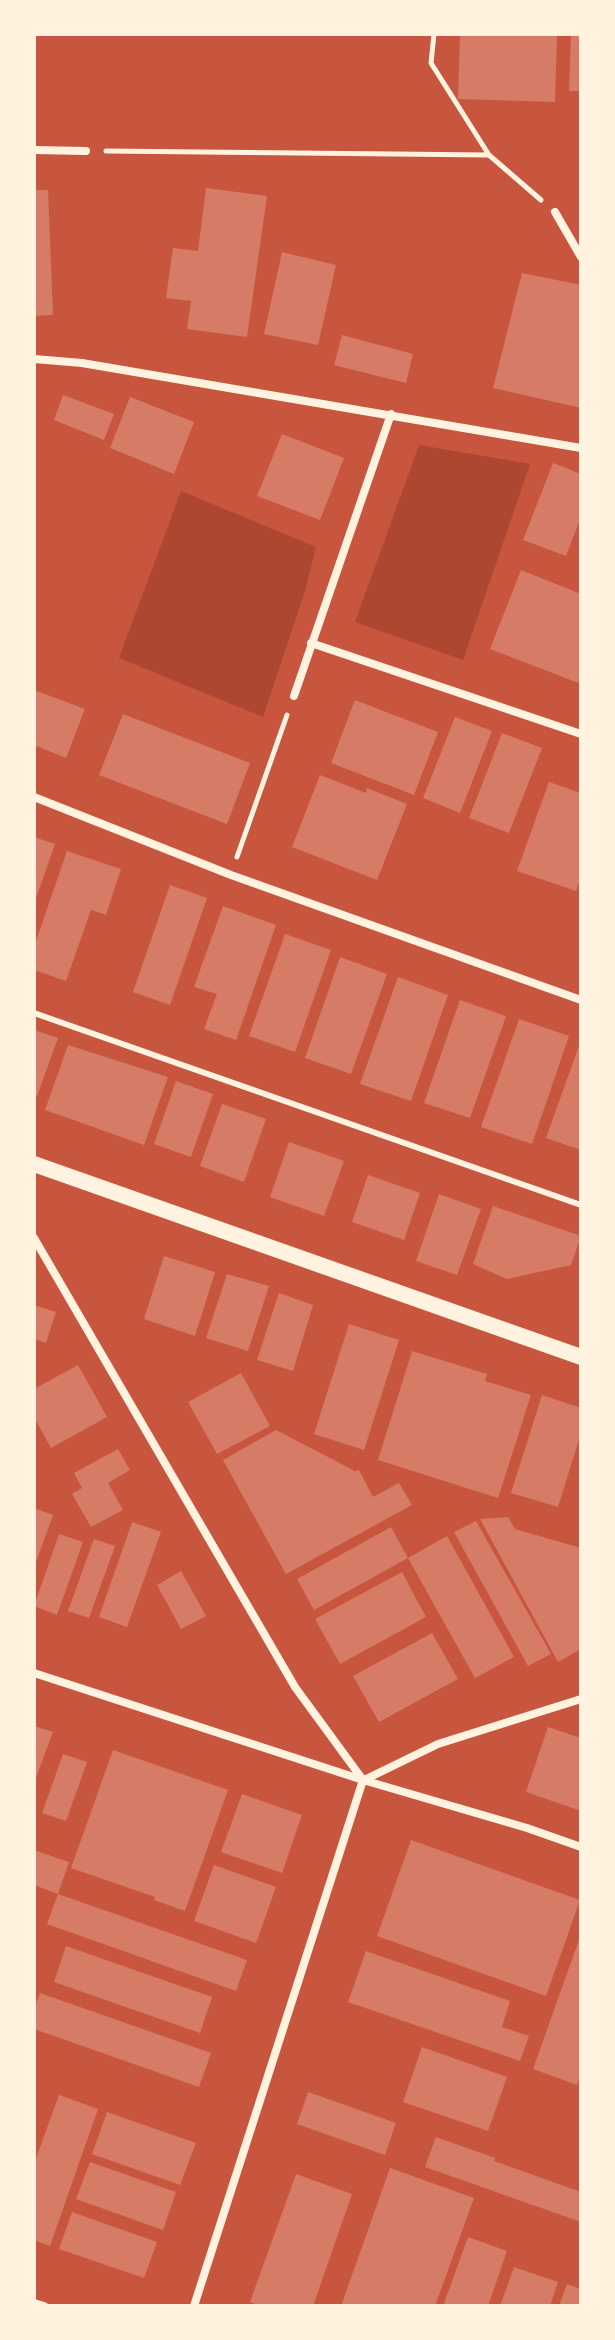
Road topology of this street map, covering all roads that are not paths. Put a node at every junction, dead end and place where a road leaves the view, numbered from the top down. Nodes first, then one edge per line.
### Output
1 (34, 150) edge
2 (86, 151) road end
3 (555, 212) road end
4 (581, 257) edge
5 (34, 359) edge
6 (391, 414) junction
7 (581, 448) edge
8 (311, 643) junction
9 (294, 696) road end
10 (581, 734) edge
11 (34, 797) edge
12 (581, 1000) edge
13 (34, 1013) edge
14 (34, 1164) edge
15 (581, 1205) edge
16 (34, 1238) edge
17 (580, 1356) edge
18 (34, 1673) edge
19 (581, 1699) edge
20 (363, 1780) junction
21 (581, 1847) edge
22 (34, 2303) edge
23 (44, 2306) edge
24 (194, 2306) edge

1 - 2 street
3 - 4 street
5 - 6 street
6 - 7 street
6 - 8 street
8 - 9 street
8 - 10 street
11 - 12 street
13 - 15 lane
14 - 17 main road
16 - 20 street
18 - 20 street
19 - 20 street
20 - 21 street
20 - 24 street
22 - 23 street

